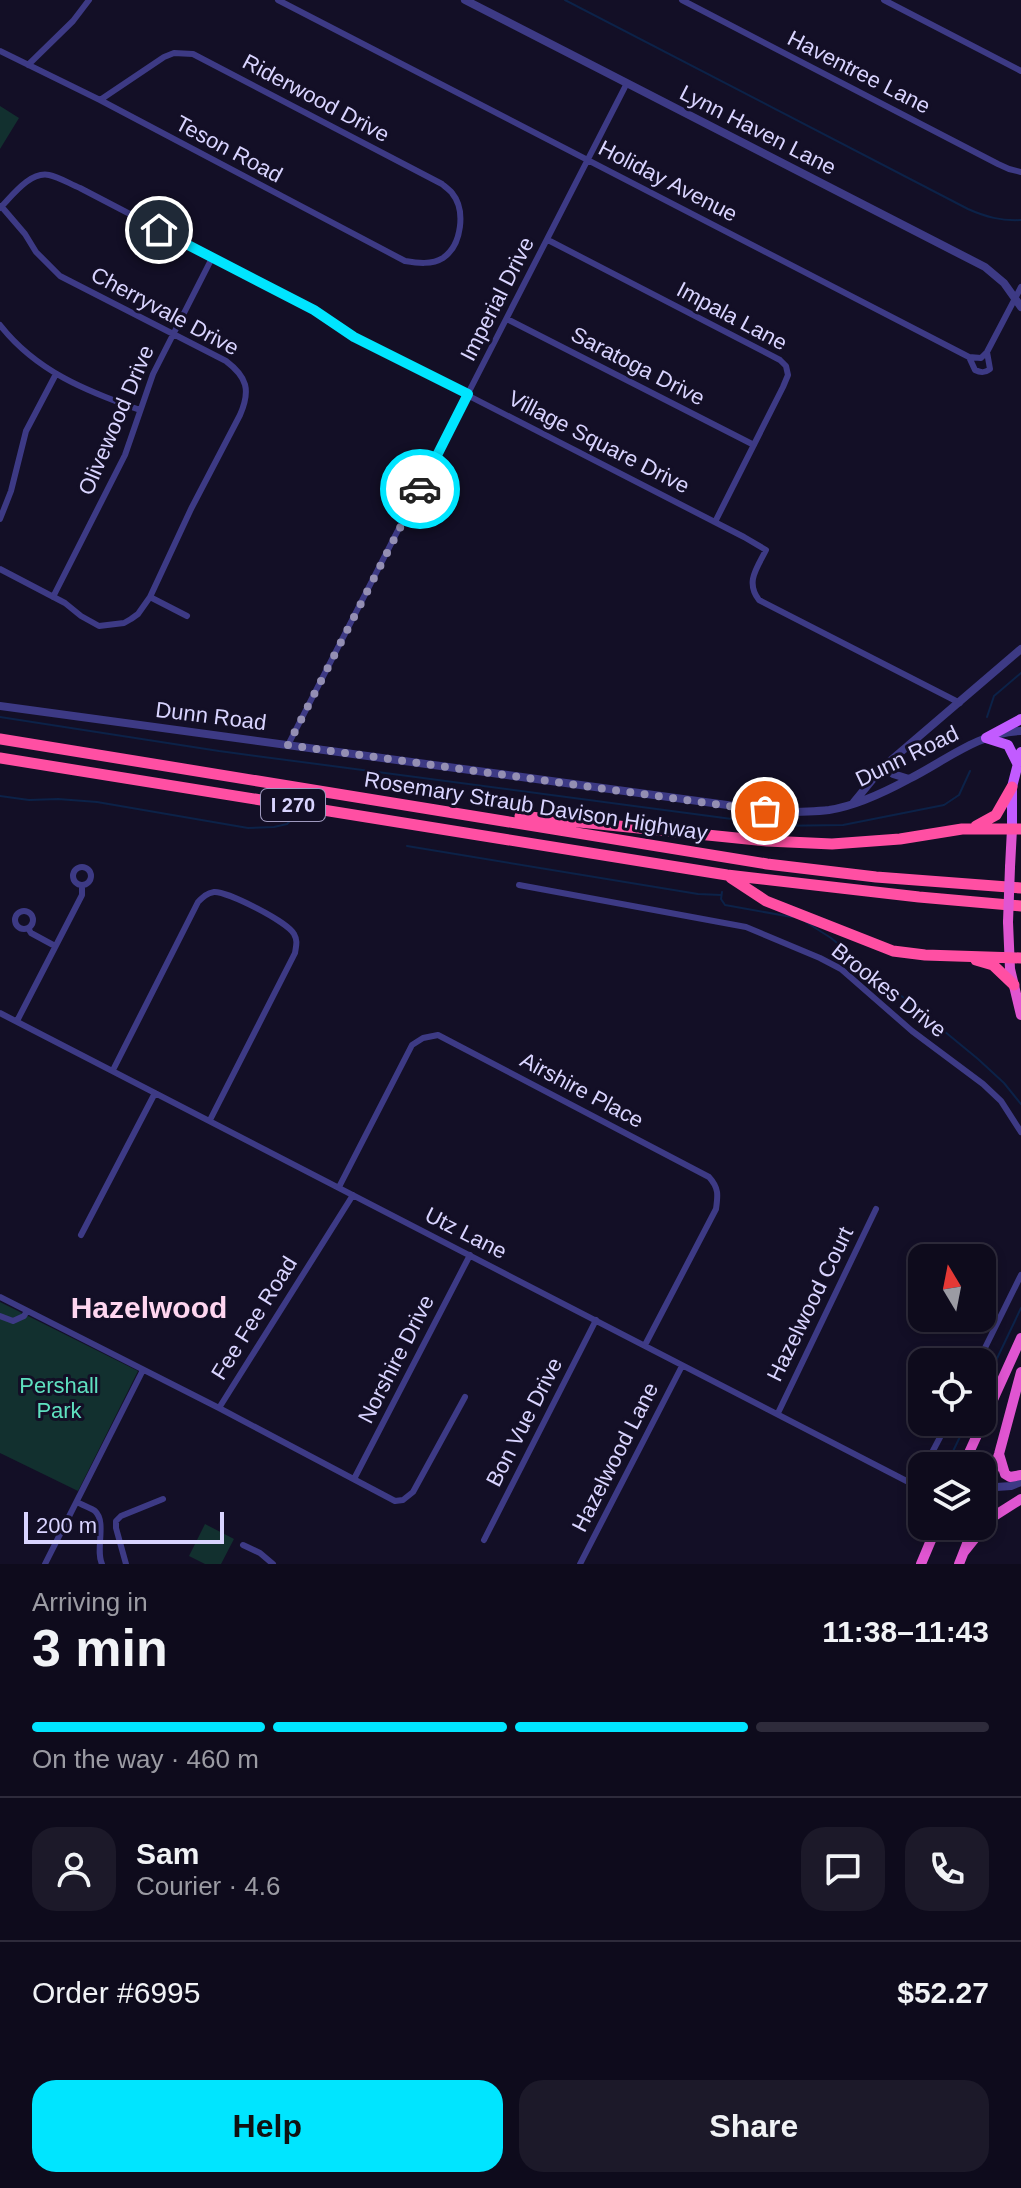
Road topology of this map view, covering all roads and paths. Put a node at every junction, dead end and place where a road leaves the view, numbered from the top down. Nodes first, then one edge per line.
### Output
1 (88, 0) edge
2 (278, 0) edge
3 (465, 0) edge
4 (682, 0) edge
5 (884, 0) edge
6 (0, 51) edge
7 (28, 65) junction
8 (1021, 71) edge
9 (627, 83) junction
10 (100, 100) junction
11 (589, 161) junction
12 (1021, 172) edge
13 (1, 207) edge
14 (548, 240) junction
15 (212, 258) junction
16 (443, 258) joint
17 (1021, 287) edge
18 (1015, 299) junction
19 (1021, 307) edge
20 (507, 319) junction
21 (0, 325) edge
22 (175, 334) junction
23 (987, 352) junction
24 (969, 357) junction
25 (56, 374) junction
26 (468, 394) junction
27 (140, 410) junction
28 (754, 445) junction
29 (0, 519) edge
30 (715, 522) junction
31 (0, 569) edge
32 (53, 597) junction
33 (150, 597) junction
34 (187, 616) dead end
35 (1021, 649) edge
36 (960, 703) junction
37 (0, 706) edge
38 (1021, 719) edge
39 (1021, 731) edge
40 (986, 738) junction
41 (0, 739) edge
42 (288, 745) junction
43 (1021, 752) edge
44 (0, 758) edge
45 (893, 760) junction
46 (1017, 763) junction
47 (882, 768) junction
48 (909, 779) junction
49 (1012, 787) junction
50 (881, 792) junction
51 (853, 803) junction
52 (451, 811) junction
53 (967, 829) junction
54 (985, 829) junction
55 (1016, 829) edge
56 (727, 875) junction
57 (82, 885) dead end
58 (519, 885) dead end
59 (1021, 888) edge
60 (1021, 906) edge
61 (28, 928) dead end
62 (55, 946) junction
63 (956, 956) junction
64 (1015, 958) edge
65 (1014, 985) junction
66 (0, 1013) edge
67 (1021, 1015) edge
68 (17, 1021) junction
69 (113, 1070) junction
70 (155, 1093) junction
71 (210, 1120) junction
72 (1021, 1132) edge
73 (339, 1187) junction
74 (353, 1195) junction
75 (876, 1209) dead end
76 (81, 1235) dead end
77 (470, 1255) junction
78 (1021, 1275) edge
79 (0, 1297) edge
80 (27, 1311) junction
81 (0, 1316) edge
82 (596, 1320) junction
83 (1021, 1338) edge
84 (645, 1345) junction
85 (985, 1348) edge
86 (682, 1366) junction
87 (143, 1370) junction
88 (1021, 1372) edge
89 (465, 1397) dead end
90 (219, 1408) junction
91 (778, 1413) junction
92 (969, 1452) edge
93 (999, 1454) junction
94 (996, 1461) edge
95 (1021, 1475) edge
96 (354, 1479) junction
97 (908, 1480) edge
98 (1021, 1482) edge
99 (996, 1487) edge
100 (163, 1499) dead end
101 (1021, 1499) edge
102 (77, 1502) junction
103 (484, 1540) dead end
104 (931, 1540) edge
105 (969, 1540) edge
106 (243, 1545) dead end
107 (964, 1552) junction
108 (45, 1564) edge
109 (102, 1564) edge
110 (125, 1564) edge
111 (273, 1564) edge
112 (580, 1564) edge
113 (921, 1564) edge
114 (959, 1564) edge

1 - 7 street
2 - 11 street, Holiday Avenue
3 - 9 street, Lynn Haven Lane
4 - 12 street, Haventree Lane
5 - 8 street
6 - 7 street, Teson Road
7 - 10 street, Teson Road
9 - 11 street, Imperial Drive
9 - 18 street, Lynn Haven Lane
10 - 16 street, Teson Road
10 - 16 street, Riderwood Drive
11 - 14 street, Imperial Drive
11 - 24 street, Holiday Avenue
13 - 15 street, Village Square Drive
13 - 22 street, Cherryvale Drive
14 - 20 street, Imperial Drive
14 - 28 street, Impala Lane
15 - 22 street, Olivewood Drive
15 - 26 street, Village Square Drive
17 - 18 street
18 - 19 street, Lynn Haven Lane
18 - 23 street
20 - 26 street, Imperial Drive
20 - 28 street, Saratoga Drive
21 - 25 street
22 - 27 street, Olivewood Drive
22 - 33 street, Cherryvale Drive
23 - 24 street
23 - 24 street, Holiday Avenue
25 - 27 street
25 - 29 street
26 - 30 street, Village Square Drive
26 - 42 street, Imperial Drive
27 - 32 street, Olivewood Drive
28 - 30 street, Impala Lane
30 - 36 street, Village Square Drive
31 - 32 street
32 - 33 street
33 - 34 street
35 - 36 street
36 - 45 street
37 - 42 street, Dunn Road
38 - 40 main road
39 - 40 street, Dunn Road
40 - 46 main road
40 - 48 street, Dunn Road
41 - 52 highway, Rosemary Straub Davison Highway / I 270
42 - 51 street, Dunn Road
43 - 46 main road
44 - 56 highway, Rosemary Straub Davison Highway / I 270
45 - 47 street
45 - 48 street
46 - 49 main road
47 - 50 street
47 - 51 street
48 - 50 street, Dunn Road
49 - 53 highway
49 - 54 highway
49 - 55 main road
50 - 51 street, Dunn Road
52 - 53 highway
52 - 59 highway, Rosemary Straub Davison Highway / I 270
53 - 54 highway
54 - 55 highway
55 - 64 highway, bridge
56 - 60 highway, Rosemary Straub Davison Highway / I 270
56 - 63 highway
57 - 62 street
58 - 72 street, Brookes Drive
61 - 62 street
62 - 68 street
63 - 64 highway
63 - 65 highway
64 - 65 highway
65 - 67 highway
66 - 68 street, Utz Lane
68 - 69 street, Utz Lane
69 - 70 street, Utz Lane
69 - 71 street
70 - 71 street, Utz Lane
70 - 76 street
71 - 73 street, Utz Lane
73 - 74 street, Utz Lane
73 - 84 street, Airshire Place
74 - 77 street, Utz Lane
74 - 90 street, Fee Fee Road
75 - 91 street, Hazelwood Court
77 - 82 street, Utz Lane
77 - 96 street, Norshire Drive
78 - 85 street
79 - 80 street, Fee Fee Road
80 - 81 street
80 - 87 street, Fee Fee Road
82 - 84 street, Utz Lane
82 - 103 street, Bon Vue Drive
83 - 92 highway
84 - 86 street, Utz Lane
86 - 91 street, Utz Lane
86 - 112 street, Hazelwood Lane
87 - 90 street, Fee Fee Road
87 - 102 street
88 - 93 highway
89 - 96 street
90 - 96 street
91 - 97 street, Utz Lane
93 - 94 highway
93 - 95 highway
98 - 99 street
100 - 110 street
101 - 107 highway
102 - 108 street
102 - 109 street
104 - 113 highway
105 - 107 highway
106 - 111 street
107 - 114 highway

